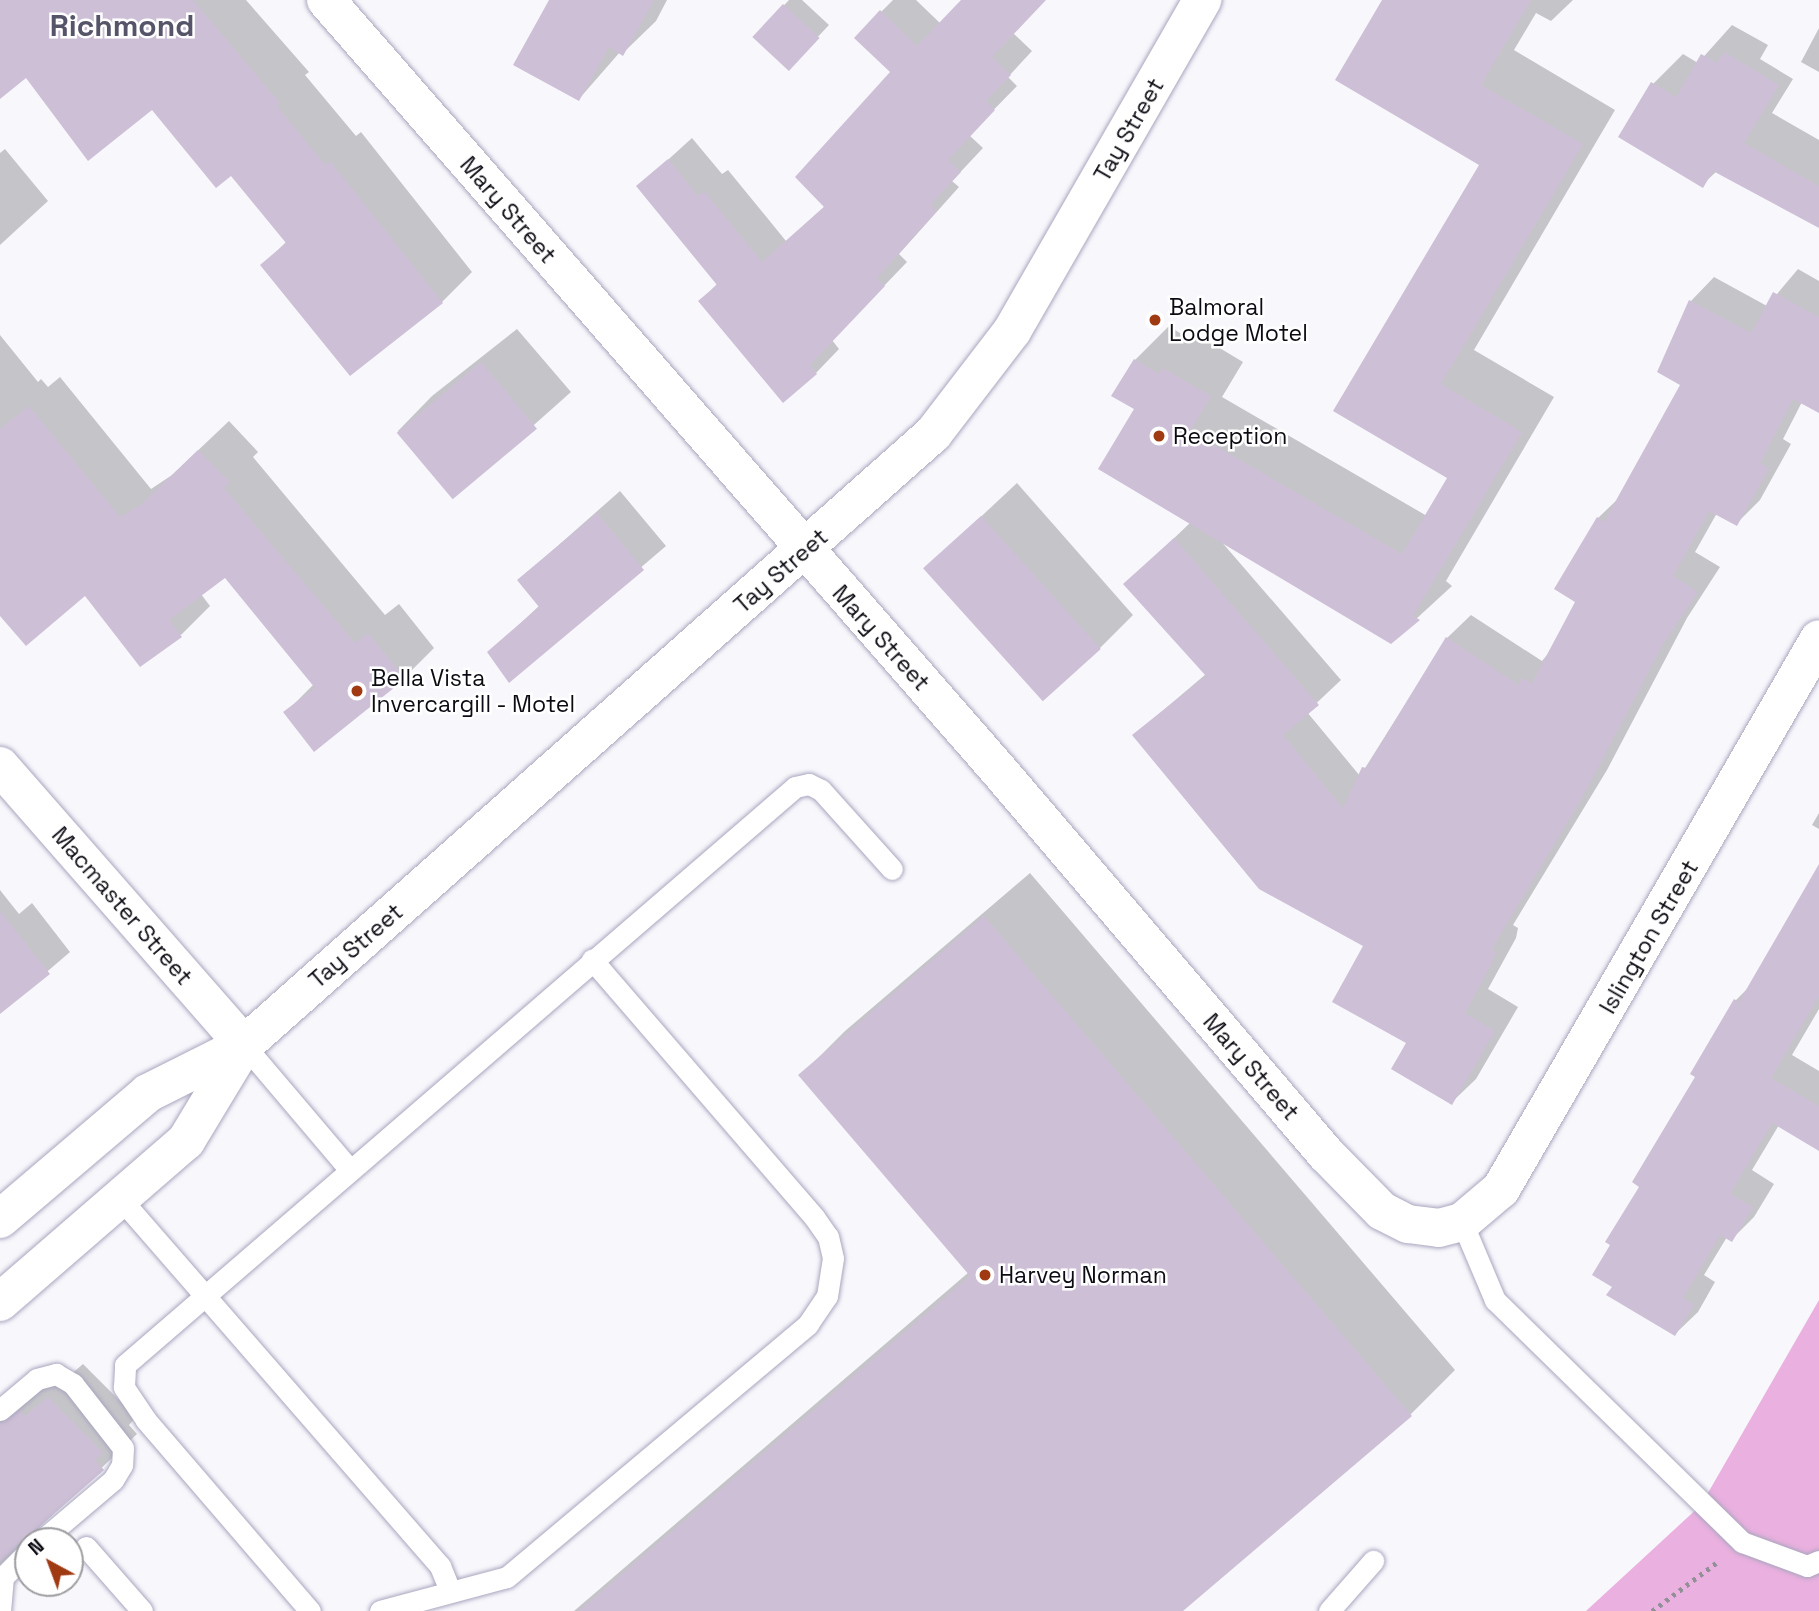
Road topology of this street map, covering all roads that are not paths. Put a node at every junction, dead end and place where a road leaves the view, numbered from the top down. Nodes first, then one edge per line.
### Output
1 (326, 0) edge
2 (1202, 0) edge
3 (804, 550) junction
4 (1819, 639) edge
5 (0, 766) edge
6 (892, 869) dead end
7 (592, 960) junction
8 (244, 1045) junction
9 (350, 1170) junction
10 (120, 1198) junction
11 (0, 1219) edge
12 (1462, 1222) junction
13 (204, 1295) junction
14 (0, 1302) edge
15 (0, 1410) edge
16 (146, 1420) junction
17 (114, 1432) junction
18 (57, 1527) edge
19 (86, 1547) dead end
20 (1373, 1561) dead end
21 (1819, 1561) edge
22 (14, 1566) edge
23 (450, 1591) junction
24 (0, 1611) edge
25 (142, 1611) edge
26 (310, 1611) edge
27 (380, 1611) edge
28 (1329, 1611) edge

1 - 3 main road, Mary Street
2 - 3 main road, Tay Street
3 - 8 main road, Tay Street
3 - 12 main road, Mary Street
4 - 12 main road, Islington Street
5 - 8 main road, Macmaster Street
6 - 7 lane
7 - 9 lane
7 - 23 lane
8 - 9 lane
8 - 10 main road, Tay Street
8 - 11 main road, Tay Street
9 - 13 lane
10 - 13 lane
10 - 14 main road, Tay Street
12 - 21 lane
13 - 16 lane
13 - 23 lane
15 - 17 lane
16 - 17 lane
16 - 26 lane
17 - 18 lane
19 - 25 lane
20 - 28 lane
22 - 24 lane
23 - 27 lane

